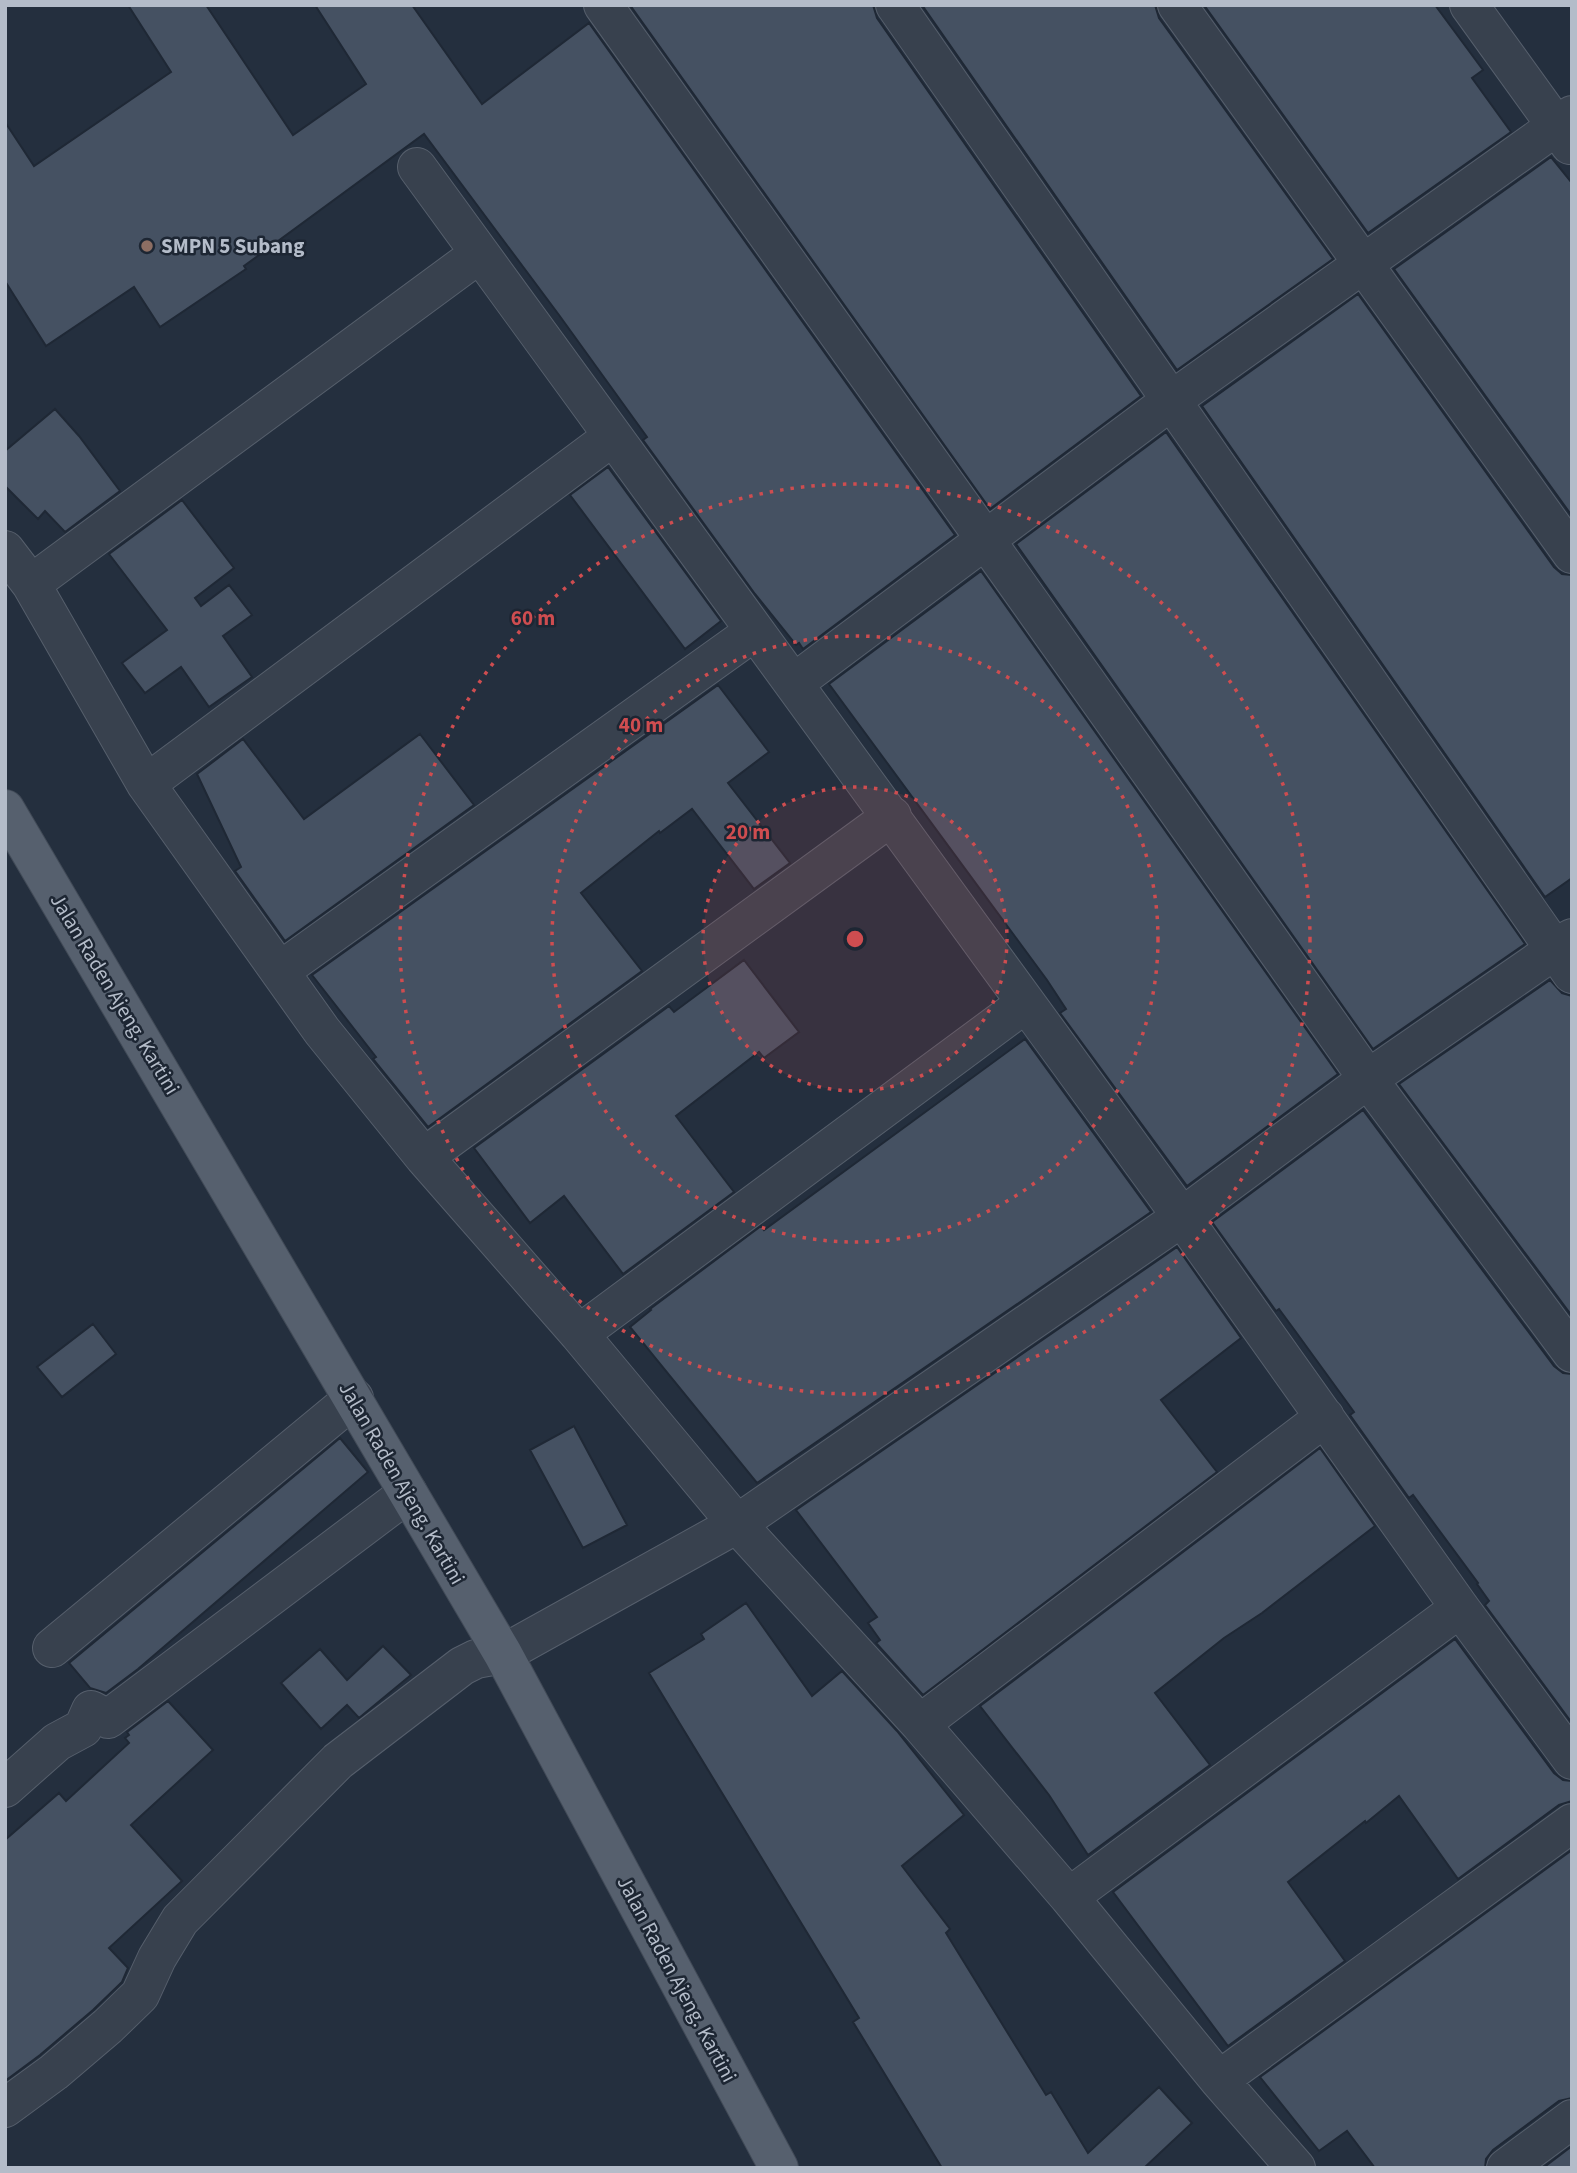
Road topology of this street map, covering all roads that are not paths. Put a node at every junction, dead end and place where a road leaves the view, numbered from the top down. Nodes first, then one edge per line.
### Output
1 (603, 5) edge
2 (895, 5) edge
3 (1177, 5) edge
4 (1469, 5) edge
5 (1567, 129) edge
6 (417, 167) dead end
7 (480, 254) junction
8 (1363, 263) junction
9 (1172, 400) junction
10 (612, 437) junction
11 (985, 539) junction
12 (5, 550) edge
13 (1572, 554) edge
14 (31, 584) junction
15 (755, 631) junction
16 (794, 683) junction
17 (146, 784) junction
18 (5, 809) edge
19 (892, 816) junction
20 (1566, 955) edge
21 (280, 971) junction
22 (1026, 1003) junction
23 (1368, 1079) junction
24 (424, 1157) junction
25 (1182, 1217) junction
26 (579, 1334) junction
27 (1572, 1353) edge
28 (354, 1398) junction
29 (1325, 1417) junction
30 (408, 1493) junction
31 (737, 1524) junction
32 (1460, 1608) junction
33 (52, 1648) dead end
34 (503, 1654) junction
35 (920, 1724) junction
36 (1572, 1760) edge
37 (5, 1788) edge
38 (1572, 1823) edge
39 (1069, 1897) junction
40 (1219, 2080) junction
41 (5, 2108) edge
42 (1572, 2119) edge
43 (779, 2168) edge
44 (1296, 2168) edge
45 (1506, 2168) edge

1 - 11 street
2 - 9 street
3 - 8 street
4 - 5 street
5 - 8 street
6 - 7 street
7 - 10 street
7 - 14 street
8 - 9 street
8 - 13 street
9 - 11 street
9 - 20 street
10 - 15 street
10 - 17 street
11 - 16 street
11 - 23 street
12 - 14 street
14 - 17 street
15 - 16 street
15 - 21 street
16 - 19 street
17 - 21 street
18 - 28 main road, Jalan Raden Ajeng. Kartini
19 - 22 street
19 - 24 street
20 - 23 street
21 - 24 street
22 - 25 street
22 - 26 street
23 - 25 street
23 - 27 street
24 - 26 street
25 - 29 street
25 - 31 street
26 - 31 street
28 - 30 main road, Jalan Raden Ajeng. Kartini
28 - 33 street
29 - 32 street
29 - 35 street
30 - 34 main road, Jalan Raden Ajeng. Kartini
30 - 37 street
31 - 34 street
31 - 35 street
32 - 36 street
32 - 39 street
34 - 41 street
34 - 43 main road, Jalan Raden Ajeng. Kartini
35 - 39 street
38 - 40 street
39 - 40 street
40 - 44 street
42 - 45 street

